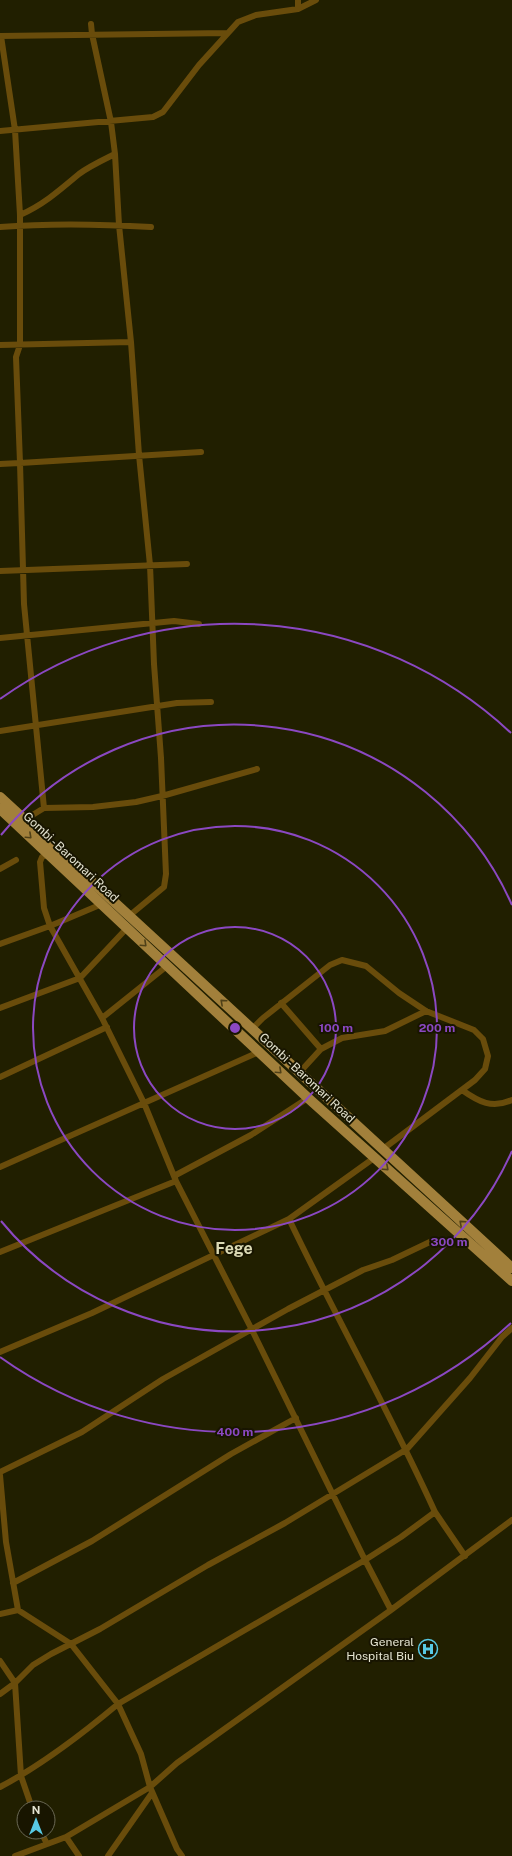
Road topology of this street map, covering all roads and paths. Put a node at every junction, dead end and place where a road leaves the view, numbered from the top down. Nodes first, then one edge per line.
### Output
1 (298, 0) edge
2 (316, 0) edge
3 (298, 9) junction
4 (91, 24) dead end
5 (227, 33) junction
6 (92, 34) junction
7 (1, 36) edge
8 (111, 122) junction
9 (15, 130) junction
10 (0, 131) edge
11 (115, 154) junction
12 (20, 215) junction
13 (119, 225) junction
14 (21, 226) junction
15 (0, 227) edge
16 (151, 227) dead end
17 (131, 342) junction
18 (0, 345) edge
19 (20, 345) junction
20 (202, 452) dead end
21 (138, 455) junction
22 (20, 463) junction
23 (0, 464) edge
24 (186, 564) dead end
25 (150, 565) junction
26 (23, 570) junction
27 (0, 571) edge
28 (153, 624) junction
29 (199, 624) dead end
30 (27, 635) junction
31 (0, 638) edge
32 (211, 702) dead end
33 (156, 707) junction
34 (36, 725) junction
35 (0, 731) edge
36 (257, 769) dead end
37 (162, 796) junction
38 (0, 797) edge
39 (44, 808) junction
40 (0, 809) edge
41 (26, 819) junction
42 (52, 851) junction
43 (16, 860) dead end
44 (0, 869) edge
45 (102, 904) junction
46 (129, 916) junction
47 (50, 926) junction
48 (127, 928) junction
49 (0, 944) edge
50 (167, 966) junction
51 (80, 978) junction
52 (281, 1003) junction
53 (0, 1008) edge
54 (426, 1011) junction
55 (102, 1018) junction
56 (107, 1027) junction
57 (252, 1029) junction
58 (320, 1049) junction
59 (259, 1052) junction
60 (299, 1073) junction
61 (0, 1077) edge
62 (462, 1090) junction
63 (308, 1098) junction
64 (327, 1099) junction
65 (512, 1100) edge
66 (144, 1103) junction
67 (316, 1106) junction
68 (383, 1149) junction
69 (374, 1158) junction
70 (0, 1167) edge
71 (175, 1179) junction
72 (289, 1219) junction
73 (434, 1240) dead end
74 (0, 1252) edge
75 (214, 1256) junction
76 (512, 1268) edge
77 (512, 1281) edge
78 (324, 1292) junction
79 (512, 1328) edge
80 (252, 1330) junction
81 (0, 1352) edge
82 (296, 1418) junction
83 (407, 1449) junction
84 (0, 1473) edge
85 (0, 1484) edge
86 (333, 1493) junction
87 (435, 1512) junction
88 (512, 1520) edge
89 (466, 1556) junction
90 (365, 1560) junction
91 (13, 1583) junction
92 (18, 1610) junction
93 (391, 1610) junction
94 (0, 1614) edge
95 (72, 1644) junction
96 (0, 1661) edge
97 (15, 1683) junction
98 (0, 1694) edge
99 (118, 1704) junction
100 (22, 1776) junction
101 (0, 1787) edge
102 (151, 1790) junction
103 (30, 1800) edge
104 (66, 1837) junction
105 (45, 1840) edge
106 (47, 1844) junction
107 (15, 1856) edge
108 (79, 1856) edge
109 (108, 1856) edge
110 (182, 1856) edge

1 - 3 street
2 - 3 street
3 - 5 street
4 - 6 street
5 - 6 street
5 - 8 street
6 - 7 street
6 - 8 street
7 - 9 street
8 - 9 street
8 - 11 street
9 - 10 street
9 - 12 street
11 - 12 street
11 - 13 street
12 - 14 street
13 - 14 street
13 - 16 street
13 - 17 street
14 - 15 street
14 - 19 street
17 - 19 street
17 - 21 street
18 - 19 street
19 - 22 street
20 - 21 street
21 - 22 street
21 - 25 street
22 - 23 street
22 - 26 street
24 - 25 street
25 - 26 street
25 - 28 street
26 - 27 street
26 - 30 street
28 - 29 street
28 - 30 street
28 - 33 street
30 - 31 street
30 - 34 street
32 - 33 street
33 - 34 street
33 - 37 street
34 - 35 street
34 - 39 street
36 - 37 street
37 - 39 street
37 - 46 street
38 - 41 main road, Gombi - Baromari Road
39 - 41 street
40 -> 42 main road, Gombi - Baromari Road
41 - 42 main road, Gombi - Baromari Road
42 - 45 main road, Gombi - Baromari Road
42 - 46 main road, Gombi - Baromari Road
42 - 47 street
43 - 44 street
45 - 47 street
45 - 48 main road, Gombi - Baromari Road
57 -> 46 main road, Gombi - Baromari Road
47 - 49 street
47 - 51 street
48 -> 50 main road, Gombi - Baromari Road
48 - 51 street
50 - 55 street
50 - 59 main road, Gombi - Baromari Road
51 - 53 street
51 - 55 street
52 - 54 street
52 - 57 street
52 - 58 street
54 - 58 street
54 - 62 street
55 - 56 street
56 - 61 street
56 - 66 street
57 - 60 main road, Gombi - Baromari Road
58 - 60 street
59 -> 63 main road, Gombi - Baromari Road
59 - 66 street
60 - 64 main road, Gombi - Baromari Road
62 - 65 street
62 - 68 street
63 - 67 main road, Gombi - Baromari Road
63 - 71 street
64 - 67 main road
64 - 68 main road, Gombi - Baromari Road
66 - 70 street
66 - 71 street
67 - 69 main road, Gombi - Baromari Road
76 -> 68 main road, Gombi - Baromari Road
69 - 72 street
69 -> 77 main road, Gombi - Baromari Road
71 - 74 street
71 - 75 street
72 - 75 street
72 - 78 street
73 - 78 street
75 - 80 street
75 - 81 street
78 - 80 street
78 - 83 street
79 - 83 street
80 - 82 street
80 - 84 street
82 - 86 street
82 - 91 street
83 - 86 street
83 - 87 street
84 - 85 street
85 - 91 street
86 - 90 street
86 - 95 street
87 - 89 street
87 - 90 street
88 - 89 street
89 - 93 street
90 - 93 street
90 - 99 street
91 - 92 street
92 - 94 street
92 - 95 street
93 - 102 street
95 - 97 street
95 - 99 street
96 - 97 street
97 - 98 street
97 - 100 street
99 - 100 street
99 - 102 street
100 - 101 street
100 - 103 street
102 - 104 street
102 - 109 street
102 - 110 street
104 - 106 street
104 - 108 street
105 - 106 street
106 - 107 street

